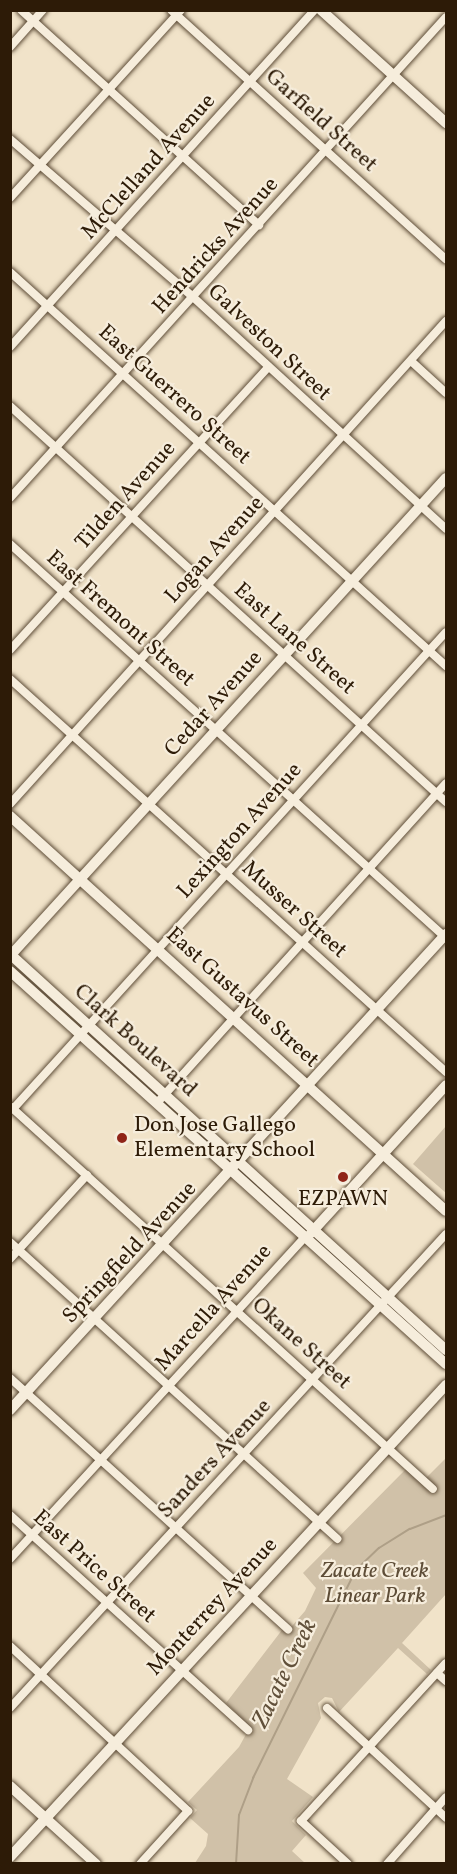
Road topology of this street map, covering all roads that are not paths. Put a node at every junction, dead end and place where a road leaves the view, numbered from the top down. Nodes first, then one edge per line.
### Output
1 (21, 10) edge
2 (43, 10) edge
3 (315, 10) edge
4 (321, 10) edge
5 (176, 12) edge
6 (447, 17) edge
7 (33, 21) junction
8 (10, 47) edge
9 (393, 76) junction
10 (250, 82) junction
11 (110, 90) junction
12 (447, 123) edge
13 (10, 139) edge
14 (326, 150) junction
15 (183, 156) junction
16 (39, 166) junction
17 (10, 198) edge
18 (259, 225) junction
19 (115, 231) junction
20 (447, 259) edge
21 (10, 272) edge
22 (193, 297) junction
23 (48, 306) junction
24 (447, 321) edge
25 (10, 347) edge
26 (411, 361) junction
27 (268, 367) junction
28 (124, 374) junction
29 (447, 393) edge
30 (10, 406) edge
31 (343, 436) junction
32 (199, 442) junction
33 (57, 448) junction
34 (447, 478) edge
35 (10, 498) edge
36 (421, 506) junction
37 (276, 511) junction
38 (132, 516) junction
39 (447, 529) edge
40 (10, 544) edge
41 (353, 580) junction
42 (208, 585) junction
43 (63, 592) junction
44 (447, 632) edge
45 (10, 650) edge
46 (429, 650) junction
47 (285, 655) junction
48 (140, 661) junction
49 (447, 666) edge
50 (10, 679) edge
51 (362, 725) junction
52 (217, 730) junction
53 (73, 735) junction
54 (447, 783) edge
55 (437, 794) junction
56 (293, 800) junction
57 (447, 802) edge
58 (10, 804) edge
59 (149, 804) junction
60 (10, 816) edge
61 (370, 868) junction
62 (226, 873) junction
63 (81, 879) junction
64 (446, 936) edge
65 (303, 942) junction
66 (158, 948) junction
67 (11, 955) edge
68 (10, 971) edge
69 (378, 1010) junction
70 (235, 1017) junction
71 (88, 1024) junction
72 (80, 1034) junction
73 (447, 1072) edge
74 (447, 1085) edge
75 (310, 1086) junction
76 (165, 1094) junction
77 (157, 1103) junction
78 (12, 1107) edge
79 (384, 1154) junction
80 (240, 1162) junction
81 (232, 1171) junction
82 (87, 1175) junction
83 (447, 1211) edge
84 (315, 1229) junction
85 (447, 1234) edge
86 (305, 1237) junction
87 (10, 1242) edge
88 (164, 1245) junction
89 (19, 1250) junction
90 (10, 1259) edge
91 (385, 1301) junction
92 (237, 1311) junction
93 (94, 1320) junction
94 (447, 1350) edge
95 (447, 1364) edge
96 (10, 1378) edge
97 (313, 1379) junction
98 (447, 1385) edge
99 (169, 1386) junction
100 (27, 1393) junction
101 (10, 1410) edge
102 (388, 1447) junction
103 (245, 1454) junction
104 (101, 1460) junction
105 (433, 1489) dead end
106 (10, 1515) edge
107 (319, 1522) junction
108 (177, 1528) junction
109 (33, 1535) junction
110 (338, 1539) dead end
111 (10, 1559) edge
112 (250, 1595) junction
113 (107, 1604) junction
114 (288, 1629) dead end
115 (10, 1646) edge
116 (447, 1663) edge
117 (181, 1669) junction
118 (437, 1673) junction
119 (40, 1676) junction
120 (447, 1681) edge
121 (10, 1708) edge
122 (327, 1708) dead end
123 (248, 1730) dead end
124 (114, 1743) junction
125 (369, 1746) junction
126 (10, 1786) edge
127 (447, 1797) edge
128 (436, 1808) junction
129 (46, 1818) junction
130 (447, 1818) edge
131 (10, 1857) edge
132 (96, 1863) edge
133 (140, 1863) edge
134 (348, 1863) edge
135 (387, 1863) edge

1 - 7 street
2 - 7 street
3 - 10 street, McClelland Avenue
4 - 9 main road
5 - 10 street, Garfield Street
5 - 11 street
6 - 9 street, Hendricks Avenue
7 - 8 street
7 - 11 street
9 - 12 main road
9 - 14 street, Hendricks Avenue
10 - 14 street, Garfield Street
10 - 15 street, McClelland Avenue
11 - 15 street
11 - 16 street
13 - 16 street, Galveston Street
14 - 18 street, Hendricks Avenue
14 - 20 street, Garfield Street
15 - 18 street
15 - 19 street, McClelland Avenue
16 - 17 street
16 - 19 street, Galveston Street
18 - 22 street, Hendricks Avenue
19 - 22 street, Galveston Street
19 - 23 street, McClelland Avenue
21 - 23 street, East Guerrero Street
22 - 27 street, Galveston Street
22 - 28 street, Hendricks Avenue
23 - 25 street, McClelland Avenue
23 - 28 street, East Guerrero Street
24 - 26 street, Logan Avenue
26 - 29 street
26 - 31 street, Logan Avenue
27 - 31 street, Galveston Street
27 - 32 street, Tilden Avenue
28 - 32 street, East Guerrero Street
28 - 33 street, Hendricks Avenue
30 - 33 street, East Lane Street
31 - 36 street, Galveston Street
31 - 37 street, Logan Avenue
32 - 37 street, East Guerrero Street
32 - 38 street, Tilden Avenue
33 - 35 street, Hendricks Avenue
33 - 38 street, East Lane Street
34 - 36 main road, Cedar Avenue
36 - 39 street, Galveston Street
36 - 41 main road, Cedar Avenue
37 - 41 street, East Guerrero Street
37 - 42 street, Logan Avenue
38 - 42 street, East Lane Street
38 - 43 street, Tilden Avenue
40 - 43 street, East Fremont Street
41 - 46 street, East Guerrero Street
41 - 47 main road, Cedar Avenue
42 - 47 street, East Lane Street
42 - 48 street, Logan Avenue
43 - 45 street, Tilden Avenue
43 - 48 street, East Fremont Street
44 - 46 street, Lexington Avenue
46 - 49 street, East Guerrero Street
46 - 51 street, Lexington Avenue
47 - 51 street, East Lane Street
47 - 52 main road, Cedar Avenue
48 - 52 street, East Fremont Street
48 - 53 street, Logan Avenue
50 - 53 street, Musser Street
51 - 55 street, East Lane Street
51 - 56 street, Lexington Avenue
52 - 56 street, East Fremont Street
52 - 59 main road, Cedar Avenue
53 - 58 street, Logan Avenue
53 - 59 street, Musser Street
54 - 55 street
55 - 57 street, East Lane Street
55 - 61 street
56 - 61 street, East Fremont Street
56 - 62 street, Lexington Avenue
59 - 62 street, Musser Street
59 - 63 main road, Cedar Avenue
60 - 63 main road, East Gustavus Street
61 - 64 street, East Fremont Street
61 - 65 street
62 - 65 street, Musser Street
62 - 66 street, Lexington Avenue
63 - 66 main road, East Gustavus Street
63 - 67 main road, Cedar Avenue
64 - 69 main road, Springfield Avenue
65 - 69 street, Musser Street
65 - 70 street
66 - 70 main road, East Gustavus Street
66 - 71 street, Lexington Avenue
67 - 71 main road, Clark Boulevard
68 - 72 main road, Clark Boulevard
69 - 73 street, Musser Street
69 - 75 main road, Springfield Avenue
70 - 75 main road, East Gustavus Street
70 - 76 street
71 - 72 street, Lexington Avenue
71 - 76 main road, Clark Boulevard
72 - 77 main road, Clark Boulevard
72 - 78 street, Lexington Avenue
74 - 79 main road, Marcella Avenue
75 - 79 main road, East Gustavus Street
75 - 80 main road, Springfield Avenue
76 - 77 street
76 - 80 main road, Clark Boulevard
77 - 81 main road, Clark Boulevard
78 - 82 street, Okane Street
79 - 83 main road, East Gustavus Street
79 - 84 main road, Marcella Avenue
80 - 81 main road, Springfield Avenue
80 - 84 main road, Clark Boulevard
81 - 86 main road, Clark Boulevard
81 - 88 main road, Springfield Avenue
82 - 88 street, Okane Street
82 - 89 street
84 - 86 main road, Marcella Avenue
84 - 91 main road, Clark Boulevard
85 - 91 street, Sanders Avenue
86 - 91 main road, Clark Boulevard
86 - 92 street, Marcella Avenue
87 - 89 street
88 - 92 street, Okane Street
88 - 93 main road, Springfield Avenue
89 - 90 street
89 - 93 street
91 - 94 main road, Clark Boulevard
91 - 95 main road, Clark Boulevard
91 - 97 street, Sanders Avenue
92 - 97 street, Okane Street
92 - 99 street, Marcella Avenue
93 - 99 street
93 - 100 main road, Springfield Avenue
96 - 100 street
97 - 102 street, Okane Street
97 - 103 street, Sanders Avenue
98 - 102 main road, Monterrey Avenue
99 - 103 street
99 - 104 street, Marcella Avenue
100 - 101 main road, Springfield Avenue
100 - 104 street
102 - 105 street, Okane Street
102 - 107 main road, Monterrey Avenue
103 - 107 street
103 - 108 street, Sanders Avenue
104 - 108 street
104 - 109 street, Marcella Avenue
106 - 109 street, East Price Street
107 - 110 street
107 - 112 main road, Monterrey Avenue
108 - 112 street
108 - 113 street, Sanders Avenue
109 - 111 street, Marcella Avenue
109 - 113 street, East Price Street
112 - 114 street
112 - 117 main road, Monterrey Avenue
113 - 117 street, East Price Street
113 - 119 street, Sanders Avenue
115 - 119 street
116 - 118 street
117 - 123 street, East Price Street
117 - 124 main road, Monterrey Avenue
118 - 120 street
118 - 125 street
119 - 121 street, Sanders Avenue
119 - 124 street
122 - 125 street
124 - 129 main road, Monterrey Avenue
124 - 133 street
125 - 128 street
125 - 134 street
126 - 129 main road
127 - 128 street
128 - 130 street
128 - 135 street
129 - 131 main road, Monterrey Avenue
129 - 132 main road

